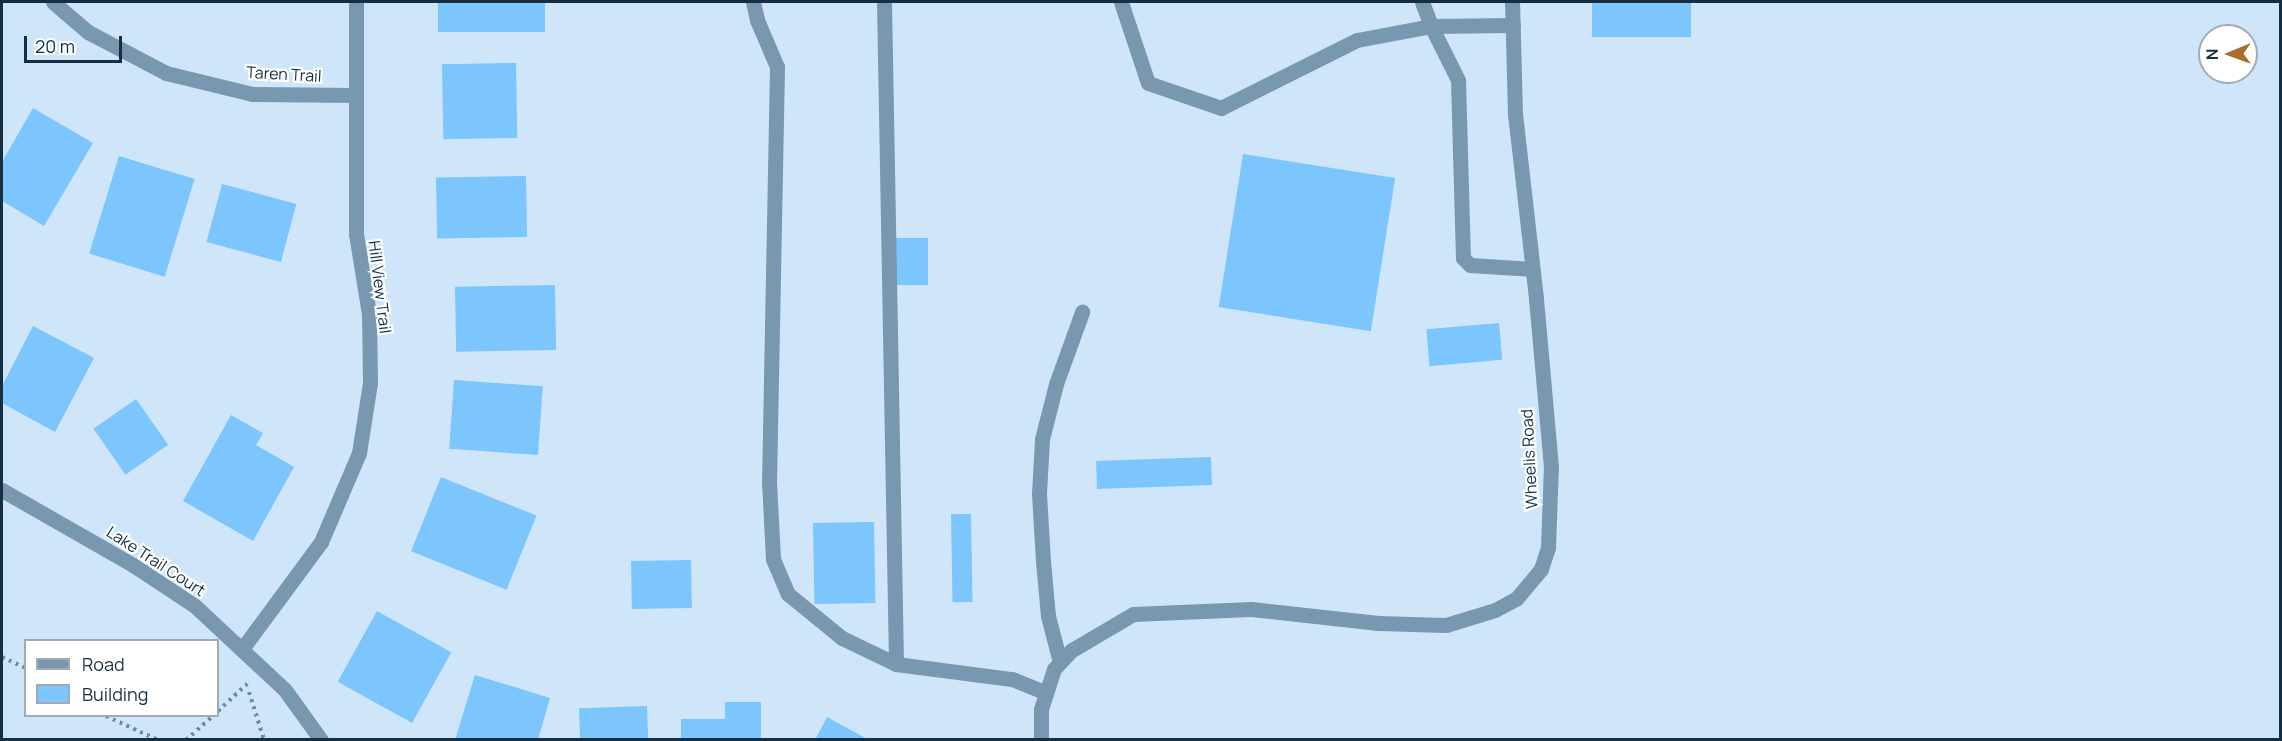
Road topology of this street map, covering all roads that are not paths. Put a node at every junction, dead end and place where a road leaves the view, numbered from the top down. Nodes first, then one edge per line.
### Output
1 (53, 2) edge
2 (356, 2) edge
3 (753, 2) edge
4 (884, 2) edge
5 (1121, 2) edge
6 (1422, 2) edge
7 (1512, 2) edge
8 (1513, 25) junction
9 (1431, 26) junction
10 (356, 95) junction
11 (1532, 269) junction
12 (1082, 312) dead end
13 (2, 490) edge
14 (242, 649) junction
15 (1060, 662) junction
16 (896, 664) junction
17 (1046, 693) junction
18 (321, 740) edge
19 (1041, 740) edge

1 - 10 street, Taren Trail
2 - 10 street, Hill View Trail
3 - 16 street
4 - 16 street
5 - 9 street
6 - 9 street
7 - 8 street, Wheelis Road
8 - 9 street
8 - 11 street, Wheelis Road
9 - 11 street
10 - 14 street, Hill View Trail
11 - 15 street, Wheelis Road
12 - 15 street
13 - 14 street, Lake Trail Court
14 - 18 street, Lake Trail Court
15 - 17 street, Wheelis Road
16 - 17 street
17 - 19 street, Wheelis Road

